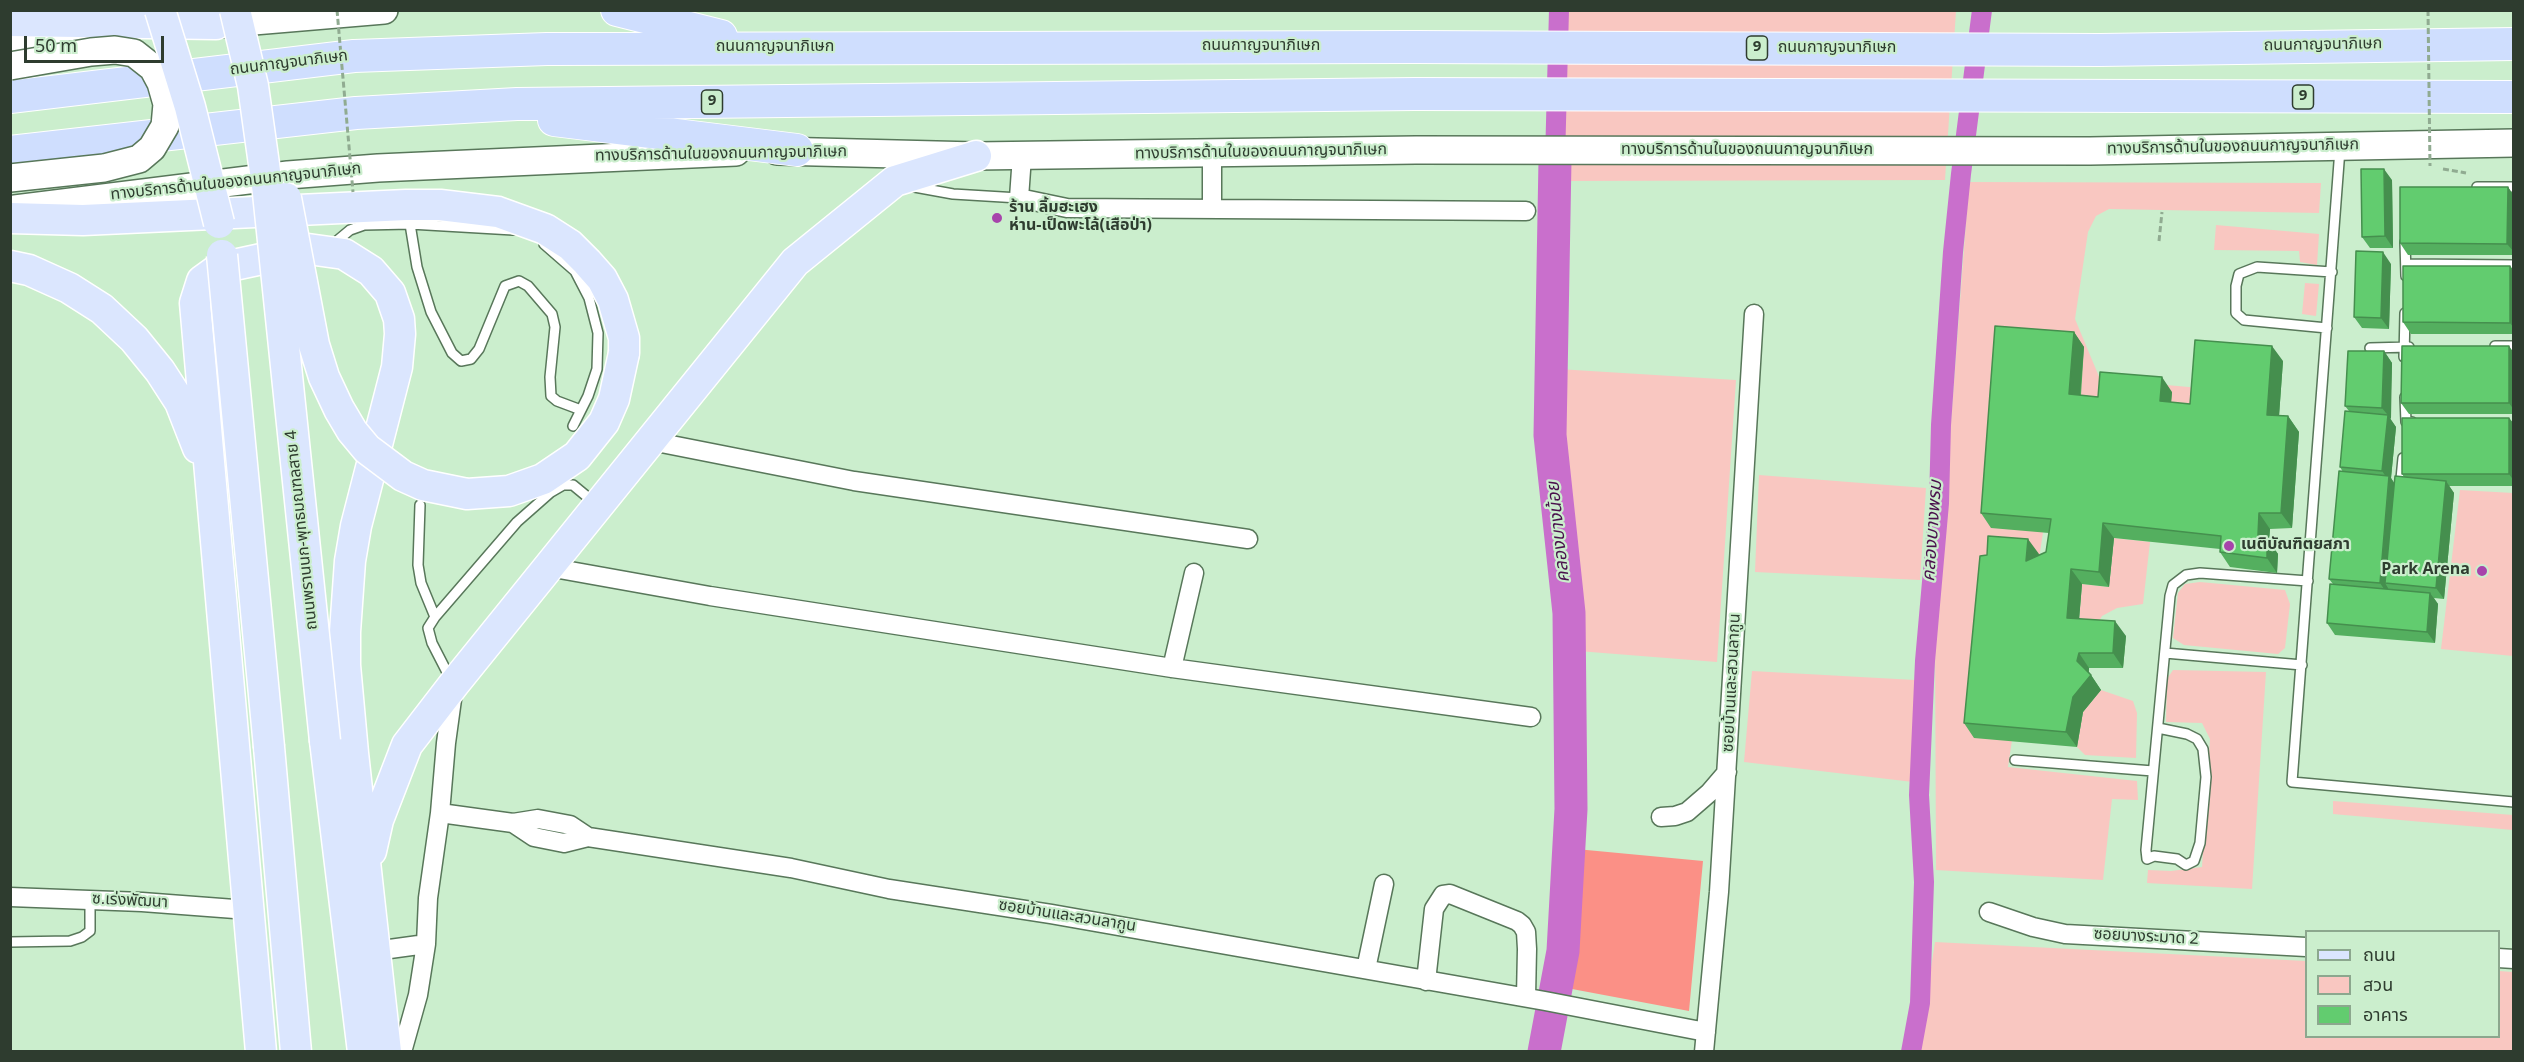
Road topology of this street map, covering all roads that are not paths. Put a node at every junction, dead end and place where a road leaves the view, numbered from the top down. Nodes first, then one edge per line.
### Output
1 (160, 10) edge
2 (170, 10) edge
3 (183, 10) edge
4 (384, 10) edge
5 (617, 10) edge
6 (225, 17) edge
7 (10, 21) edge
8 (2514, 44) edge
9 (10, 45) edge
10 (765, 48) junction
11 (10, 66) edge
12 (253, 86) junction
13 (10, 97) edge
14 (2514, 97) edge
15 (517, 104) junction
16 (190, 107) junction
17 (2514, 143) edge
18 (2341, 147) junction
19 (797, 150) junction
20 (10, 153) edge
21 (1212, 154) junction
22 (976, 156) junction
23 (1022, 156) junction
24 (10, 178) edge
25 (895, 181) junction
26 (2514, 187) edge
27 (2466, 188) edge
28 (1019, 198) junction
29 (10, 209) edge
30 (1212, 209) junction
31 (1526, 211) dead end
32 (10, 218) edge
33 (219, 223) junction
34 (410, 224) junction
35 (2404, 230) edge
36 (326, 250) junction
37 (2407, 264) junction
38 (2514, 265) edge
39 (10, 266) edge
40 (2332, 272) junction
41 (2406, 287) edge
42 (2406, 299) edge
43 (1754, 314) dead end
44 (2327, 328) junction
45 (2481, 346) edge
46 (2514, 346) edge
47 (2404, 347) junction
48 (2415, 347) edge
49 (2370, 348) edge
50 (2404, 371) edge
51 (2405, 382) edge
52 (581, 410) junction
53 (2406, 422) junction
54 (2418, 422) edge
55 (573, 426) dead end
56 (2405, 434) edge
57 (651, 441) junction
58 (2404, 445) edge
59 (213, 500) junction
60 (2399, 501) edge
61 (420, 505) dead end
62 (598, 506) junction
63 (1248, 539) dead end
64 (548, 567) junction
65 (1194, 573) dead end
66 (2308, 581) junction
67 (435, 616) junction
68 (2165, 653) junction
69 (2302, 665) junction
70 (1172, 668) junction
71 (454, 684) junction
72 (1531, 717) dead end
73 (2158, 728) junction
74 (2015, 760) dead end
75 (2153, 771) junction
76 (1727, 772) junction
77 (2514, 802) edge
78 (440, 813) junction
79 (1661, 817) dead end
80 (1384, 884) dead end
81 (10, 897) edge
82 (369, 899) junction
83 (90, 900) junction
84 (248, 910) junction
85 (1989, 912) dead end
86 (10, 942) edge
87 (426, 944) junction
88 (2305, 947) edge
89 (375, 951) junction
90 (1366, 969) junction
91 (1426, 981) junction
92 (1526, 997) junction
93 (1706, 1032) junction
94 (261, 1052) edge
95 (296, 1052) edge
96 (363, 1052) edge
97 (386, 1052) edge
98 (402, 1052) edge
99 (1704, 1052) edge

1 - 16 main road, bridge
2 - 16 main road, bridge
3 - 33 main road, bridge
4 - 6 main road
5 - 10 highway
6 - 7 main road
6 - 9 main road
6 - 12 main road, ถนนพรานนก-พุทธมณฑลสาย 4, bridge
8 - 10 highway, ถนนกาญจนาภิเษก / 9
10 - 13 highway, ถนนกาญจนาภิเษก / 9
11 - 24 main road, bridge
12 - 32 main road, bridge
12 - 96 main road, ถนนพรานนก-พุทธมณฑลสาย 4, bridge
14 - 15 highway, 9
15 - 19 highway
15 - 20 highway, 9
16 - 33 main road, bridge
17 - 18 main road, ทางบริการด้านในของถนนกาญจนาภิเษก
18 - 21 main road, ทางบริการด้านในของถนนกาญจนาภิเษก
18 - 40 lane
19 - 22 main road, ทางบริการด้านในของถนนกาญจนาภิเษก
19 - 29 main road, ทางบริการด้านในของถนนกาญจนาภิเษก
21 - 23 main road, ทางบริการด้านในของถนนกาญจนาภิเษก
21 - 30 street
22 - 23 main road, ทางบริการด้านในของถนนกาญจนาภิเษก
22 - 25 main road
23 - 28 street
25 - 28 lane
25 - 57 main road
26 - 27 lane
28 - 30 street
30 - 31 street
33 - 95 main road, bridge
34 - 36 lane
34 - 52 lane
34 - 52 lane
35 - 37 lane
36 - 59 main road
36 - 82 main road
37 - 38 lane
37 - 41 lane
39 - 59 main road
40 - 44 lane
40 - 44 lane
42 - 47 lane
43 - 76 street, ซอยบ้านและสวนลากูน
44 - 66 lane
45 - 46 lane
47 - 48 lane
47 - 49 lane
47 - 50 lane
51 - 53 lane
52 - 55 lane
53 - 54 lane
53 - 56 lane
57 - 62 main road
57 - 63 street
58 - 60 lane
59 - 84 main road
61 - 67 lane
62 - 64 main road
62 - 67 lane
64 - 70 street
64 - 71 main road
65 - 70 street
66 - 68 lane
66 - 69 lane
67 - 71 lane
68 - 69 lane
68 - 73 lane
69 - 77 lane
70 - 72 street
71 - 78 street
71 - 82 main road
73 - 75 lane
73 - 75 lane
74 - 75 lane
76 - 79 street
76 - 93 street, ซอยบ้านและสวนลากูน
78 - 87 street
78 - 90 street, ซอยบ้านและสวนลากูน
80 - 90 street
81 - 83 street, ซ.เร่งพัฒนา
82 - 89 main road
83 - 84 street, ซ.เร่งพัฒนา
83 - 86 lane
84 - 94 main road
85 - 88 street, ซอยบางระมาด 2
87 - 89 street
87 - 98 street
89 - 97 main road
90 - 91 street, ซอยบ้านและสวนลากูน
91 - 92 street, ซอยบ้านและสวนลากูน
91 - 92 street
92 - 93 street, ซอยบ้านและสวนลากูน
93 - 99 street, ซอยบ้านและสวนลากูน

